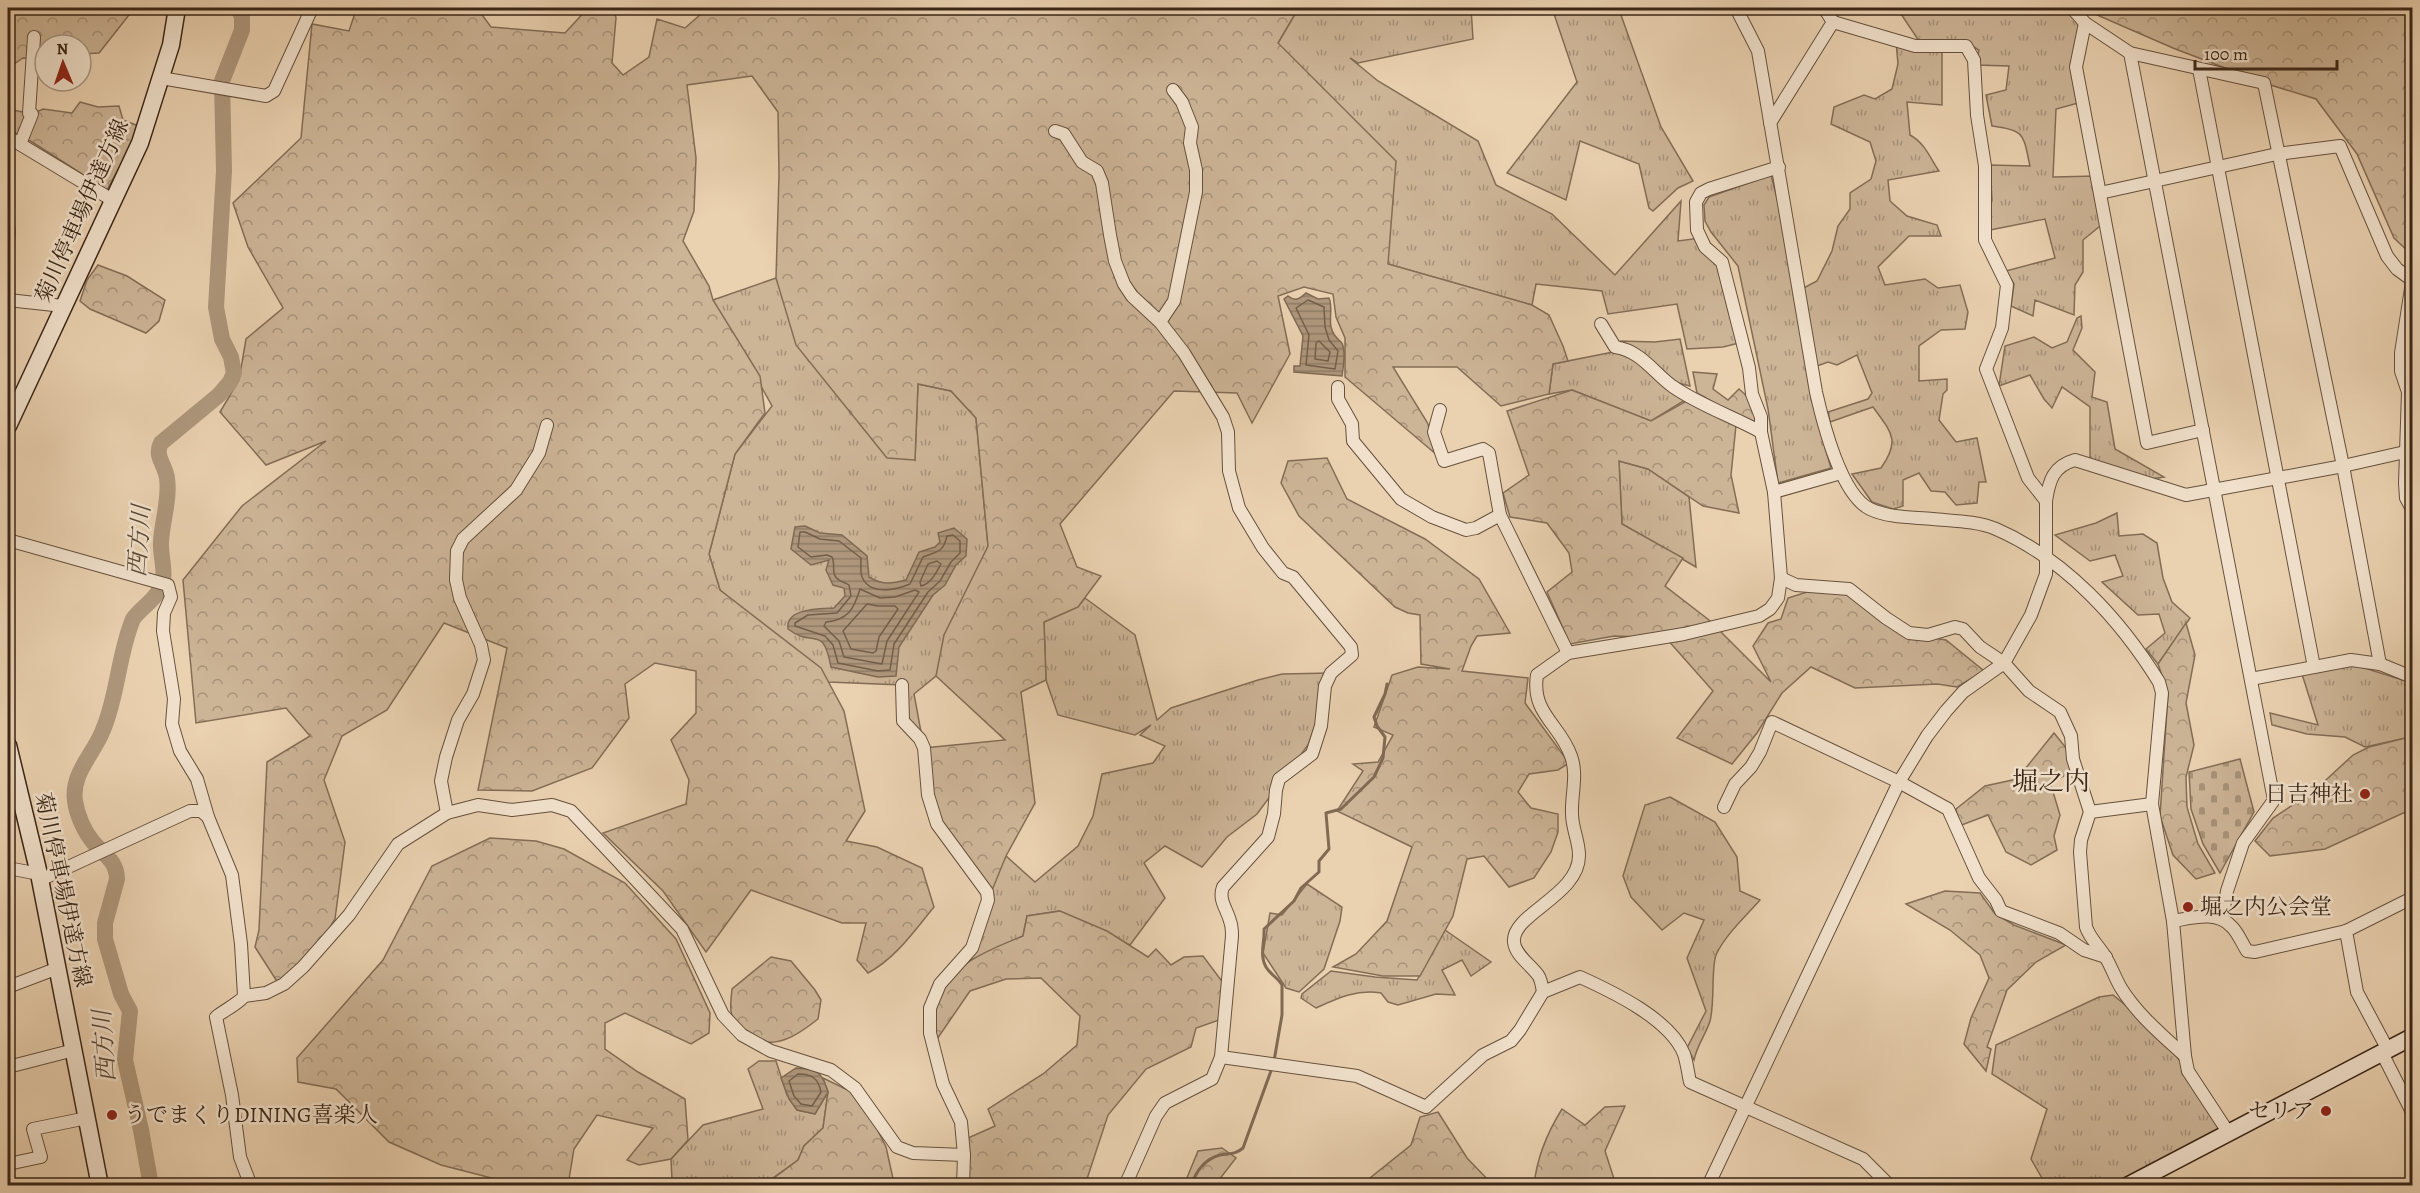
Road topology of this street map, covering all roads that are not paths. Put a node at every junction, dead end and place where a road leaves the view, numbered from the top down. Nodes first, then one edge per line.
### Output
1 (177, 8) edge
2 (312, 8) edge
3 (1736, 8) edge
4 (1824, 8) edge
5 (2072, 8) edge
6 (1833, 22) junction
7 (2085, 23) junction
8 (33, 49) edge
9 (2130, 53) junction
10 (2199, 69) junction
11 (161, 78) junction
12 (1173, 90) dead end
13 (37, 96) dead end
14 (28, 110) junction
15 (1770, 123) junction
16 (1055, 131) dead end
17 (8, 137) edge
18 (20, 144) junction
19 (2277, 154) junction
20 (1779, 167) junction
21 (2217, 167) junction
22 (2154, 180) junction
23 (2100, 193) junction
24 (114, 201) junction
25 (2412, 281) edge
26 (8, 300) edge
27 (63, 306) junction
28 (1160, 322) junction
29 (1601, 324) dead end
30 (1338, 387) dead end
31 (1440, 410) dead end
32 (547, 425) dead end
33 (8, 426) edge
34 (2203, 430) junction
35 (1761, 432) junction
36 (2405, 452) junction
37 (2343, 466) junction
38 (1841, 473) junction
39 (2279, 478) junction
40 (2215, 490) junction
41 (1774, 492) junction
42 (2046, 501) junction
43 (2412, 509) edge
44 (1500, 515) junction
45 (8, 540) edge
46 (2048, 558) junction
47 (1781, 578) junction
48 (1568, 652) junction
49 (2004, 663) junction
50 (2380, 664) junction
51 (2314, 667) junction
52 (2412, 677) edge
53 (2251, 679) junction
54 (902, 684) dead end
55 (8, 745) edge
56 (1899, 782) junction
57 (2152, 804) junction
58 (1724, 807) dead end
59 (2090, 812) junction
60 (447, 813) junction
61 (208, 817) junction
62 (8, 868) edge
63 (39, 877) junction
64 (2412, 898) edge
65 (2222, 919) junction
66 (2173, 921) junction
67 (2346, 931) junction
68 (2106, 957) junction
69 (58, 968) junction
70 (8, 987) edge
71 (1543, 992) junction
72 (244, 996) junction
73 (2412, 1036) edge
74 (74, 1050) junction
75 (2385, 1051) junction
76 (2185, 1056) junction
77 (1221, 1057) junction
78 (8, 1067) edge
79 (1745, 1108) junction
80 (2412, 1112) edge
81 (87, 1118) junction
82 (2228, 1132) junction
83 (964, 1155) junction
84 (8, 1164) edge
85 (100, 1185) edge
86 (251, 1185) edge
87 (963, 1185) edge
88 (1125, 1185) edge
89 (1708, 1185) edge
90 (1890, 1185) edge
91 (2127, 1185) edge

1 - 11 main road, 菊川停車場伊達方線
2 - 11 street
3 - 15 street
4 - 6 street
5 - 7 street
6 - 15 street
6 - 42 street
7 - 9 street
7 - 23 street
8 - 14 street
9 - 10 street
9 - 22 street
10 - 19 street
10 - 21 street
11 - 24 main road, 菊川停車場伊達方線
12 - 28 street
13 - 14 street
14 - 18 street
15 - 20 street
16 - 28 street
17 - 18 street
18 - 24 street
19 - 21 street
19 - 25 street
19 - 37 street
20 - 35 street
20 - 38 street
21 - 22 street
21 - 39 street
22 - 23 street
22 - 34 street
23 - 34 street
24 - 27 main road, 菊川停車場伊達方線
25 - 36 street
26 - 27 street
27 - 33 main road, 菊川停車場伊達方線
28 - 77 street
29 - 35 street
30 - 44 street
31 - 44 street
32 - 60 street
34 - 40 street
35 - 41 street
36 - 37 street
36 - 43 street
37 - 39 street
37 - 50 street
38 - 41 street
38 - 46 street
39 - 40 street
39 - 51 street
40 - 42 street
40 - 53 street
41 - 47 street
42 - 46 street
44 - 48 street
45 - 61 street
46 - 49 street
46 - 57 street
47 - 48 street
47 - 49 street
48 - 71 street
49 - 56 street
49 - 59 street
50 - 51 street
50 - 52 street
51 - 53 street
53 - 65 street
54 - 83 street
55 - 63 main road, 菊川停車場伊達方線
56 - 58 street
56 - 68 street
56 - 79 street
57 - 59 street
57 - 66 street
59 - 68 street
60 - 72 street
60 - 83 street
61 - 63 street
61 - 72 street
62 - 63 street
63 - 69 main road, 菊川停車場伊達方線
64 - 67 street
65 - 66 street
65 - 67 street
66 - 76 street
67 - 75 street
68 - 76 street
69 - 70 street
69 - 74 main road, 菊川停車場伊達方線
71 - 77 street
71 - 79 street
72 - 86 street
73 - 75 main road
74 - 78 street
74 - 81 main road, 菊川停車場伊達方線
75 - 80 street
75 - 82 main road
76 - 82 street
77 - 88 street
79 - 89 street
79 - 90 street
81 - 84 street
81 - 85 main road, 菊川停車場伊達方線
82 - 91 main road
83 - 87 street

